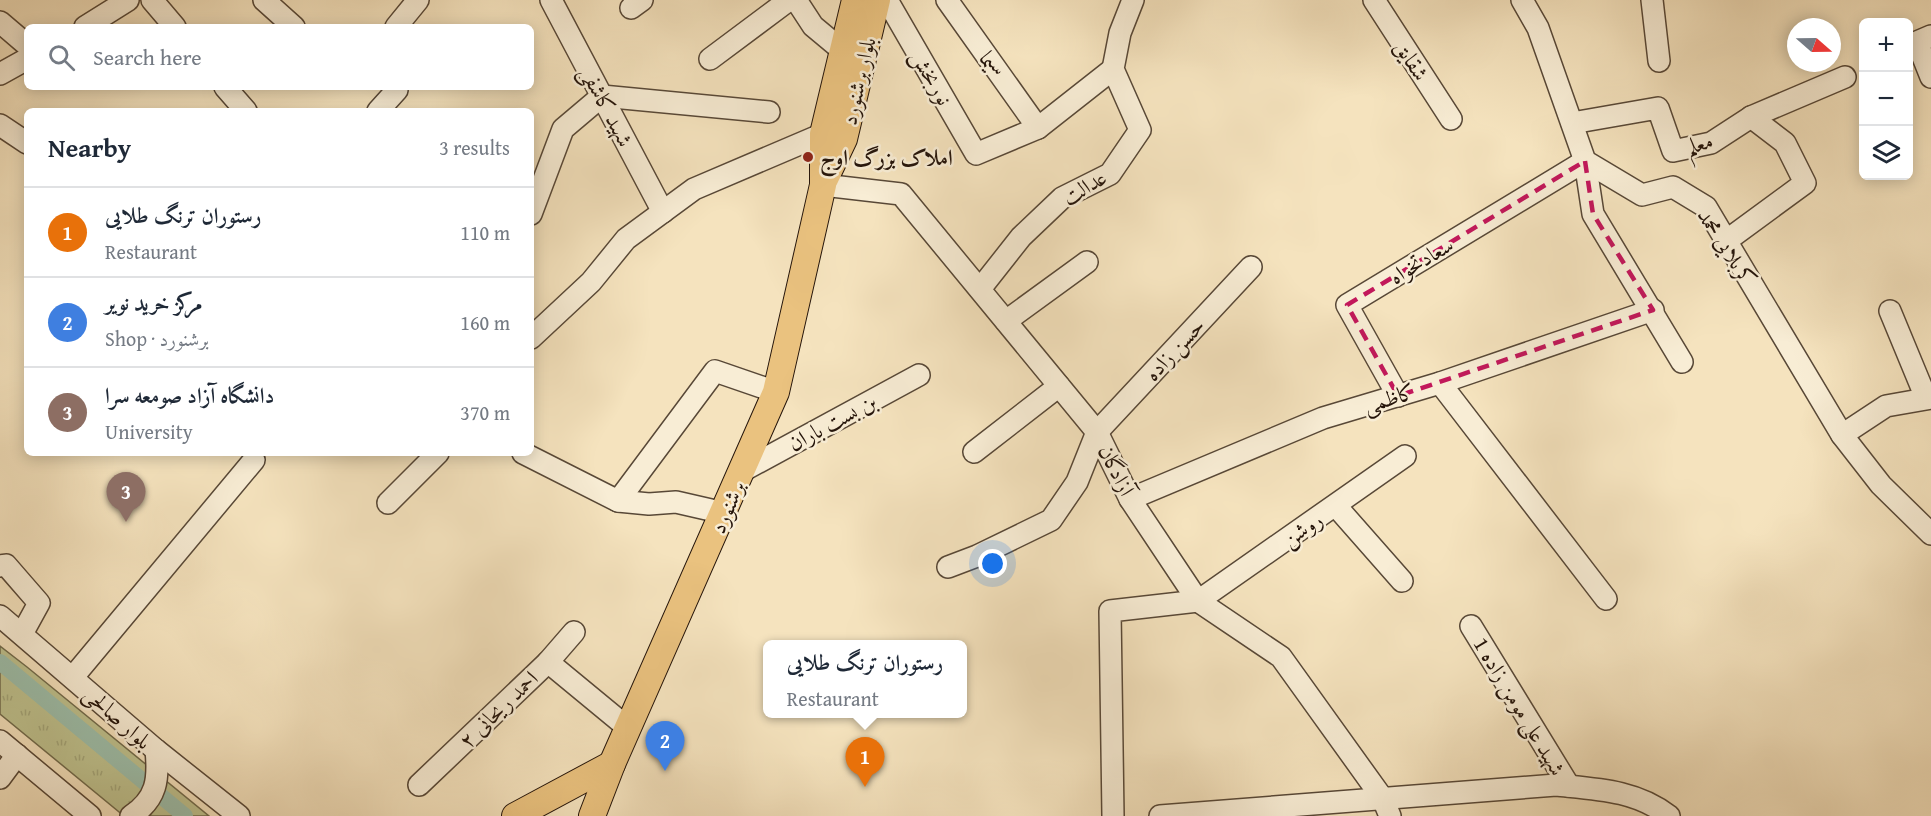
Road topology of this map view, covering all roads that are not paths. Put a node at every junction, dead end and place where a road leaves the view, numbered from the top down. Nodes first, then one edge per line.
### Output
1 (128, 0) edge
2 (152, 0) edge
3 (264, 0) edge
4 (418, 0) edge
5 (551, 0) edge
6 (789, 0) edge
7 (796, 0) edge
8 (855, 0) edge
9 (877, 0) edge
10 (887, 0) edge
11 (947, 0) edge
12 (1133, 0) edge
13 (1374, 0) edge
14 (1522, 0) edge
15 (1652, 0) edge
16 (0, 22) edge
17 (90, 24) edge
18 (172, 24) edge
19 (291, 24) edge
20 (398, 24) edge
21 (1931, 36) edge
22 (24, 42) edge
23 (843, 51) junction
24 (710, 59) dead end
25 (1659, 61) dead end
26 (24, 62) edge
27 (1113, 69) junction
28 (0, 74) edge
29 (1845, 77) dead end
30 (1931, 77) edge
31 (228, 90) edge
32 (398, 90) edge
33 (602, 96) junction
34 (243, 108) edge
35 (381, 108) edge
36 (769, 112) dead end
37 (1751, 117) junction
38 (1451, 119) dead end
39 (1572, 123) junction
40 (0, 125) edge
41 (1038, 128) junction
42 (823, 134) junction
43 (24, 141) edge
44 (1586, 160) junction
45 (823, 185) junction
46 (534, 206) edge
47 (663, 212) junction
48 (1726, 240) junction
49 (1087, 262) dead end
50 (1251, 267) dead end
51 (980, 289) junction
52 (1653, 310) junction
53 (1890, 311) dead end
54 (1006, 321) junction
55 (534, 335) edge
56 (1682, 362) dead end
57 (919, 375) dead end
58 (1440, 383) junction
59 (1059, 386) junction
60 (776, 392) junction
61 (1398, 396) junction
62 (1929, 398) edge
63 (1097, 432) junction
64 (1842, 435) junction
65 (974, 452) dead end
66 (435, 456) edge
67 (529, 456) edge
68 (1405, 456) dead end
69 (254, 460) dead end
70 (744, 470) junction
71 (1130, 499) junction
72 (618, 501) junction
73 (388, 502) dead end
74 (1336, 506) junction
75 (724, 513) junction
76 (1931, 534) edge
77 (0, 566) edge
78 (948, 567) dead end
79 (1402, 581) dead end
80 (1606, 600) dead end
81 (1198, 601) junction
82 (0, 616) edge
83 (1471, 626) dead end
84 (574, 632) dead end
85 (22, 634) junction
86 (548, 662) junction
87 (73, 677) junction
88 (628, 729) junction
89 (0, 741) edge
90 (156, 750) junction
91 (17, 756) junction
92 (612, 764) junction
93 (0, 778) edge
94 (419, 785) dead end
95 (1569, 786) junction
96 (1387, 808) edge
97 (138, 811) edge
98 (90, 816) edge
99 (239, 816) edge
100 (515, 816) edge
101 (592, 816) edge
102 (1113, 816) edge
103 (1160, 816) edge
104 (1670, 816) edge

1 - 17 street
2 - 18 street
3 - 19 street
4 - 20 street
5 - 33 street, شهید کاشفی
6 - 24 street
7 - 23 street
8 - 23 main road, بلوار برشنورد
9 - 45 main road, بلوار برشنورد
10 - 41 street, نوربخش
11 - 41 street, سیما
12 - 27 street
13 - 38 street, شقایق
14 - 39 street
15 - 25 street
16 - 22 street
21 - 30 street
23 - 42 main road, بلوار برشنورد
26 - 28 street
27 - 41 street
27 - 51 street, عدالت
29 - 37 street, معلم
31 - 34 street
32 - 35 street
33 - 36 street
33 - 46 street
33 - 47 street, شهید کاشفی
37 - 39 street, معلم
37 - 48 street
39 - 44 street
40 - 43 street
42 - 45 main road, بلوار برشنورد
42 - 47 street
44 - 48 street, کربلایی محمد
44 - 52 street
44 - 61 street, سعادتخواه
45 - 51 street, آزادگان
45 - 60 main road, برشنورد
47 - 55 street
48 - 64 street, کربلایی محمد
49 - 54 street
50 - 63 street, حسن زاده
51 - 54 street, آزادگان
52 - 56 street
52 - 58 street, کاظمی
53 - 62 street
54 - 59 street, آزادگان
57 - 70 street, بن بست باران
58 - 61 street, کاظمی
58 - 80 street
59 - 63 street, آزادگان
59 - 65 street
60 - 70 main road, برشنورد
60 - 72 street
61 - 71 street, کاظمی
62 - 64 street
63 - 71 street, آزادگان
63 - 78 street
64 - 76 street, کربلایی محمد
66 - 73 street
67 - 72 street
68 - 74 street, روشن
69 - 87 street
70 - 75 main road, برشنورد
71 - 81 street, آزادگان
72 - 75 street
74 - 79 street
74 - 81 street, روشن
75 - 88 main road, برشنورد
77 - 85 street
81 - 96 street, آزادگان
81 - 102 street
82 - 85 street, بلوار صالحی
83 - 95 street, شهید علی مومن زاده 1
84 - 86 street, احمد ریحانی ۲
85 - 87 street, بلوار صالحی
86 - 88 street
86 - 94 street, احمد ریحانی ۲
87 - 90 street, بلوار صالحی
88 - 92 main road, برشنورد
89 - 91 street
90 - 97 street
90 - 99 street, بلوار صالحی
91 - 93 street
91 - 98 street
92 - 100 main road
92 - 101 main road, برشنورد
95 - 96 street
95 - 104 street
96 - 103 street

